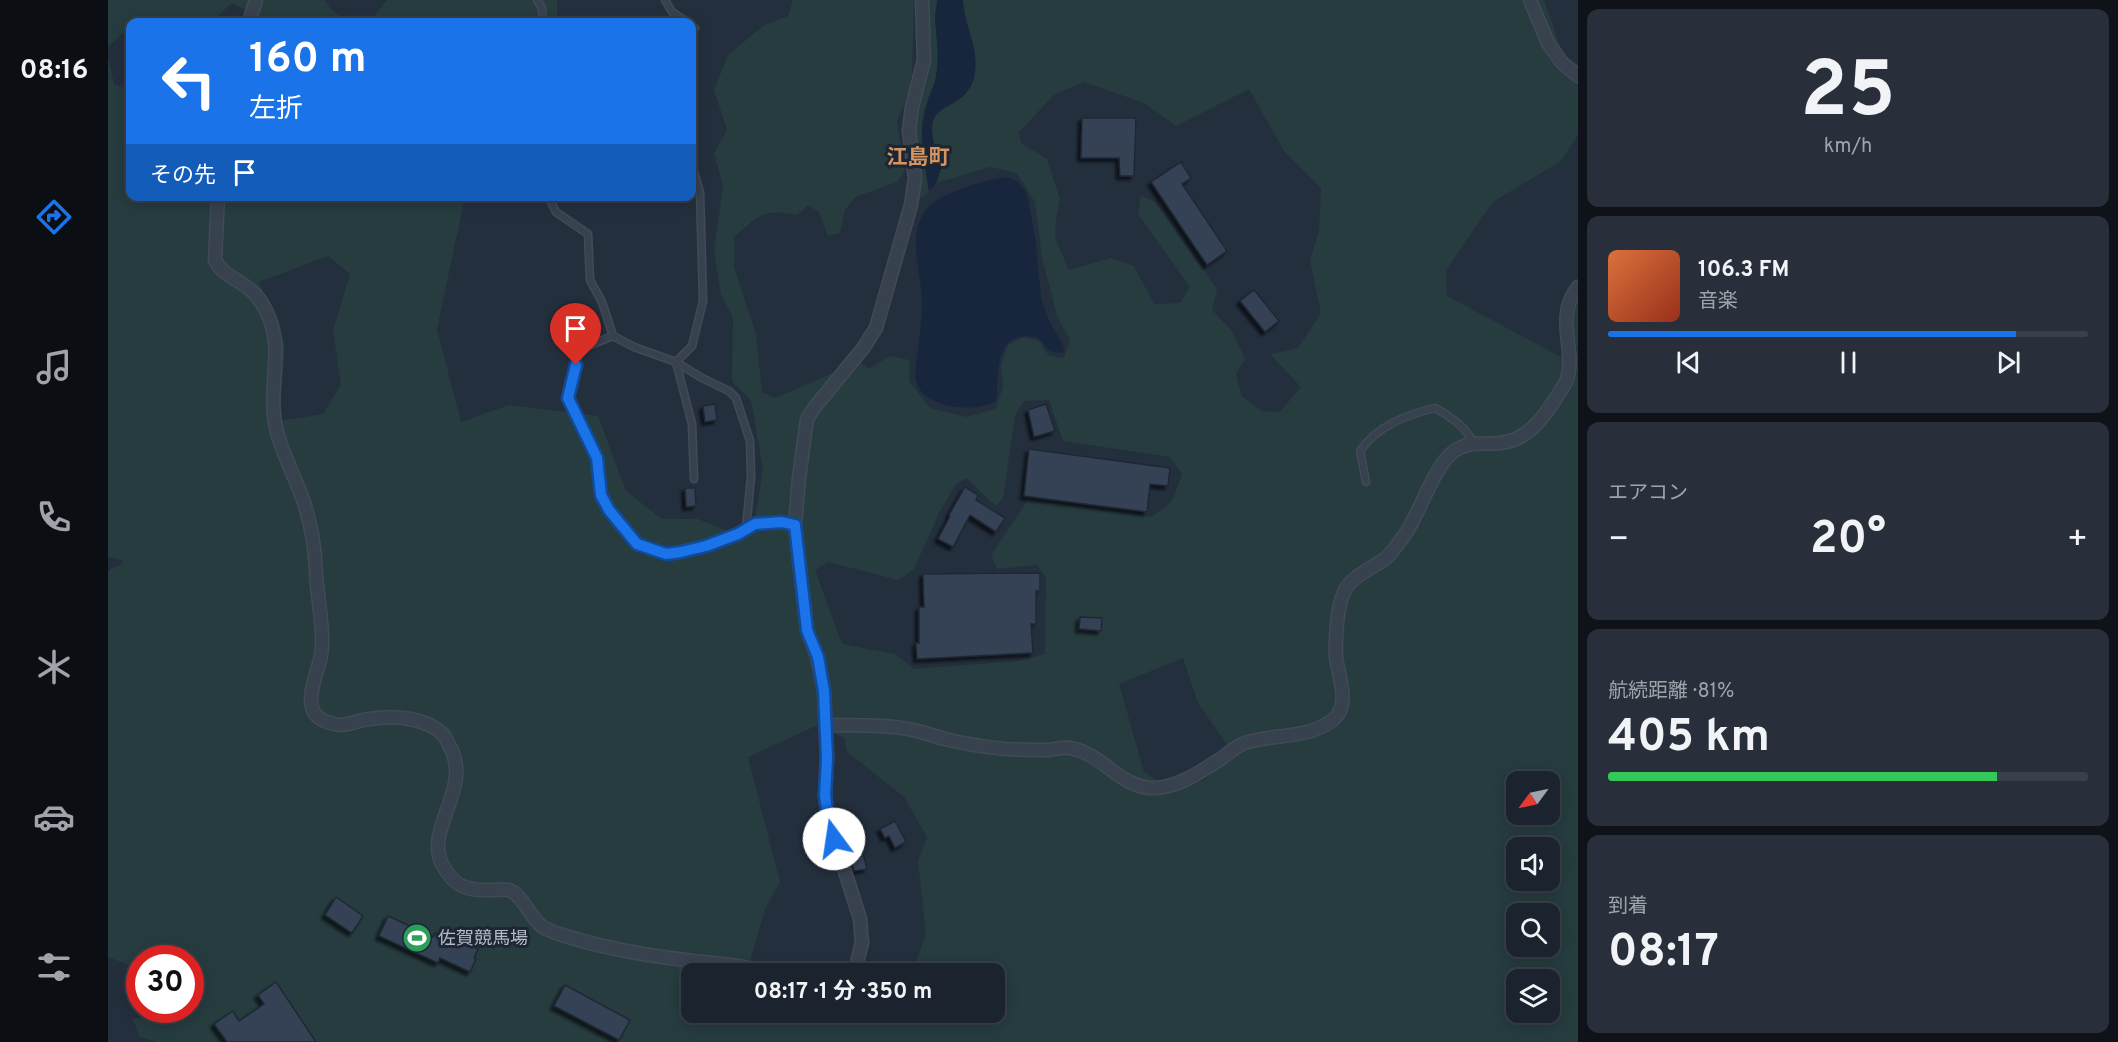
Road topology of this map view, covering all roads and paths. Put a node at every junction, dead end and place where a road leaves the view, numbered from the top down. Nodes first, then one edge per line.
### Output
1 (256, 0) edge
2 (537, 0) edge
3 (664, 0) edge
4 (922, 0) edge
5 (1530, 0) edge
6 (250, 18) edge
7 (543, 18) edge
8 (681, 18) edge
9 (1578, 75) edge
10 (696, 178) edge
11 (218, 201) edge
12 (550, 201) edge
13 (1578, 287) edge
14 (613, 336) junction
15 (676, 362) junction
16 (1473, 442) junction
17 (694, 479) dead end
18 (1365, 482) dead end
19 (795, 525) junction
20 (746, 529) junction
21 (826, 725) junction
22 (719, 963) edge
23 (857, 963) edge

1 - 6 street
2 - 7 lane
3 - 8 lane
4 - 19 street
5 - 9 street
10 - 15 lane
11 - 22 street
12 - 14 lane
13 - 16 street
14 - 15 lane
14 - 20 lane
15 - 17 lane
15 - 20 lane
16 - 18 lane
16 - 21 street
19 - 20 lane
19 - 21 street
21 - 23 street

